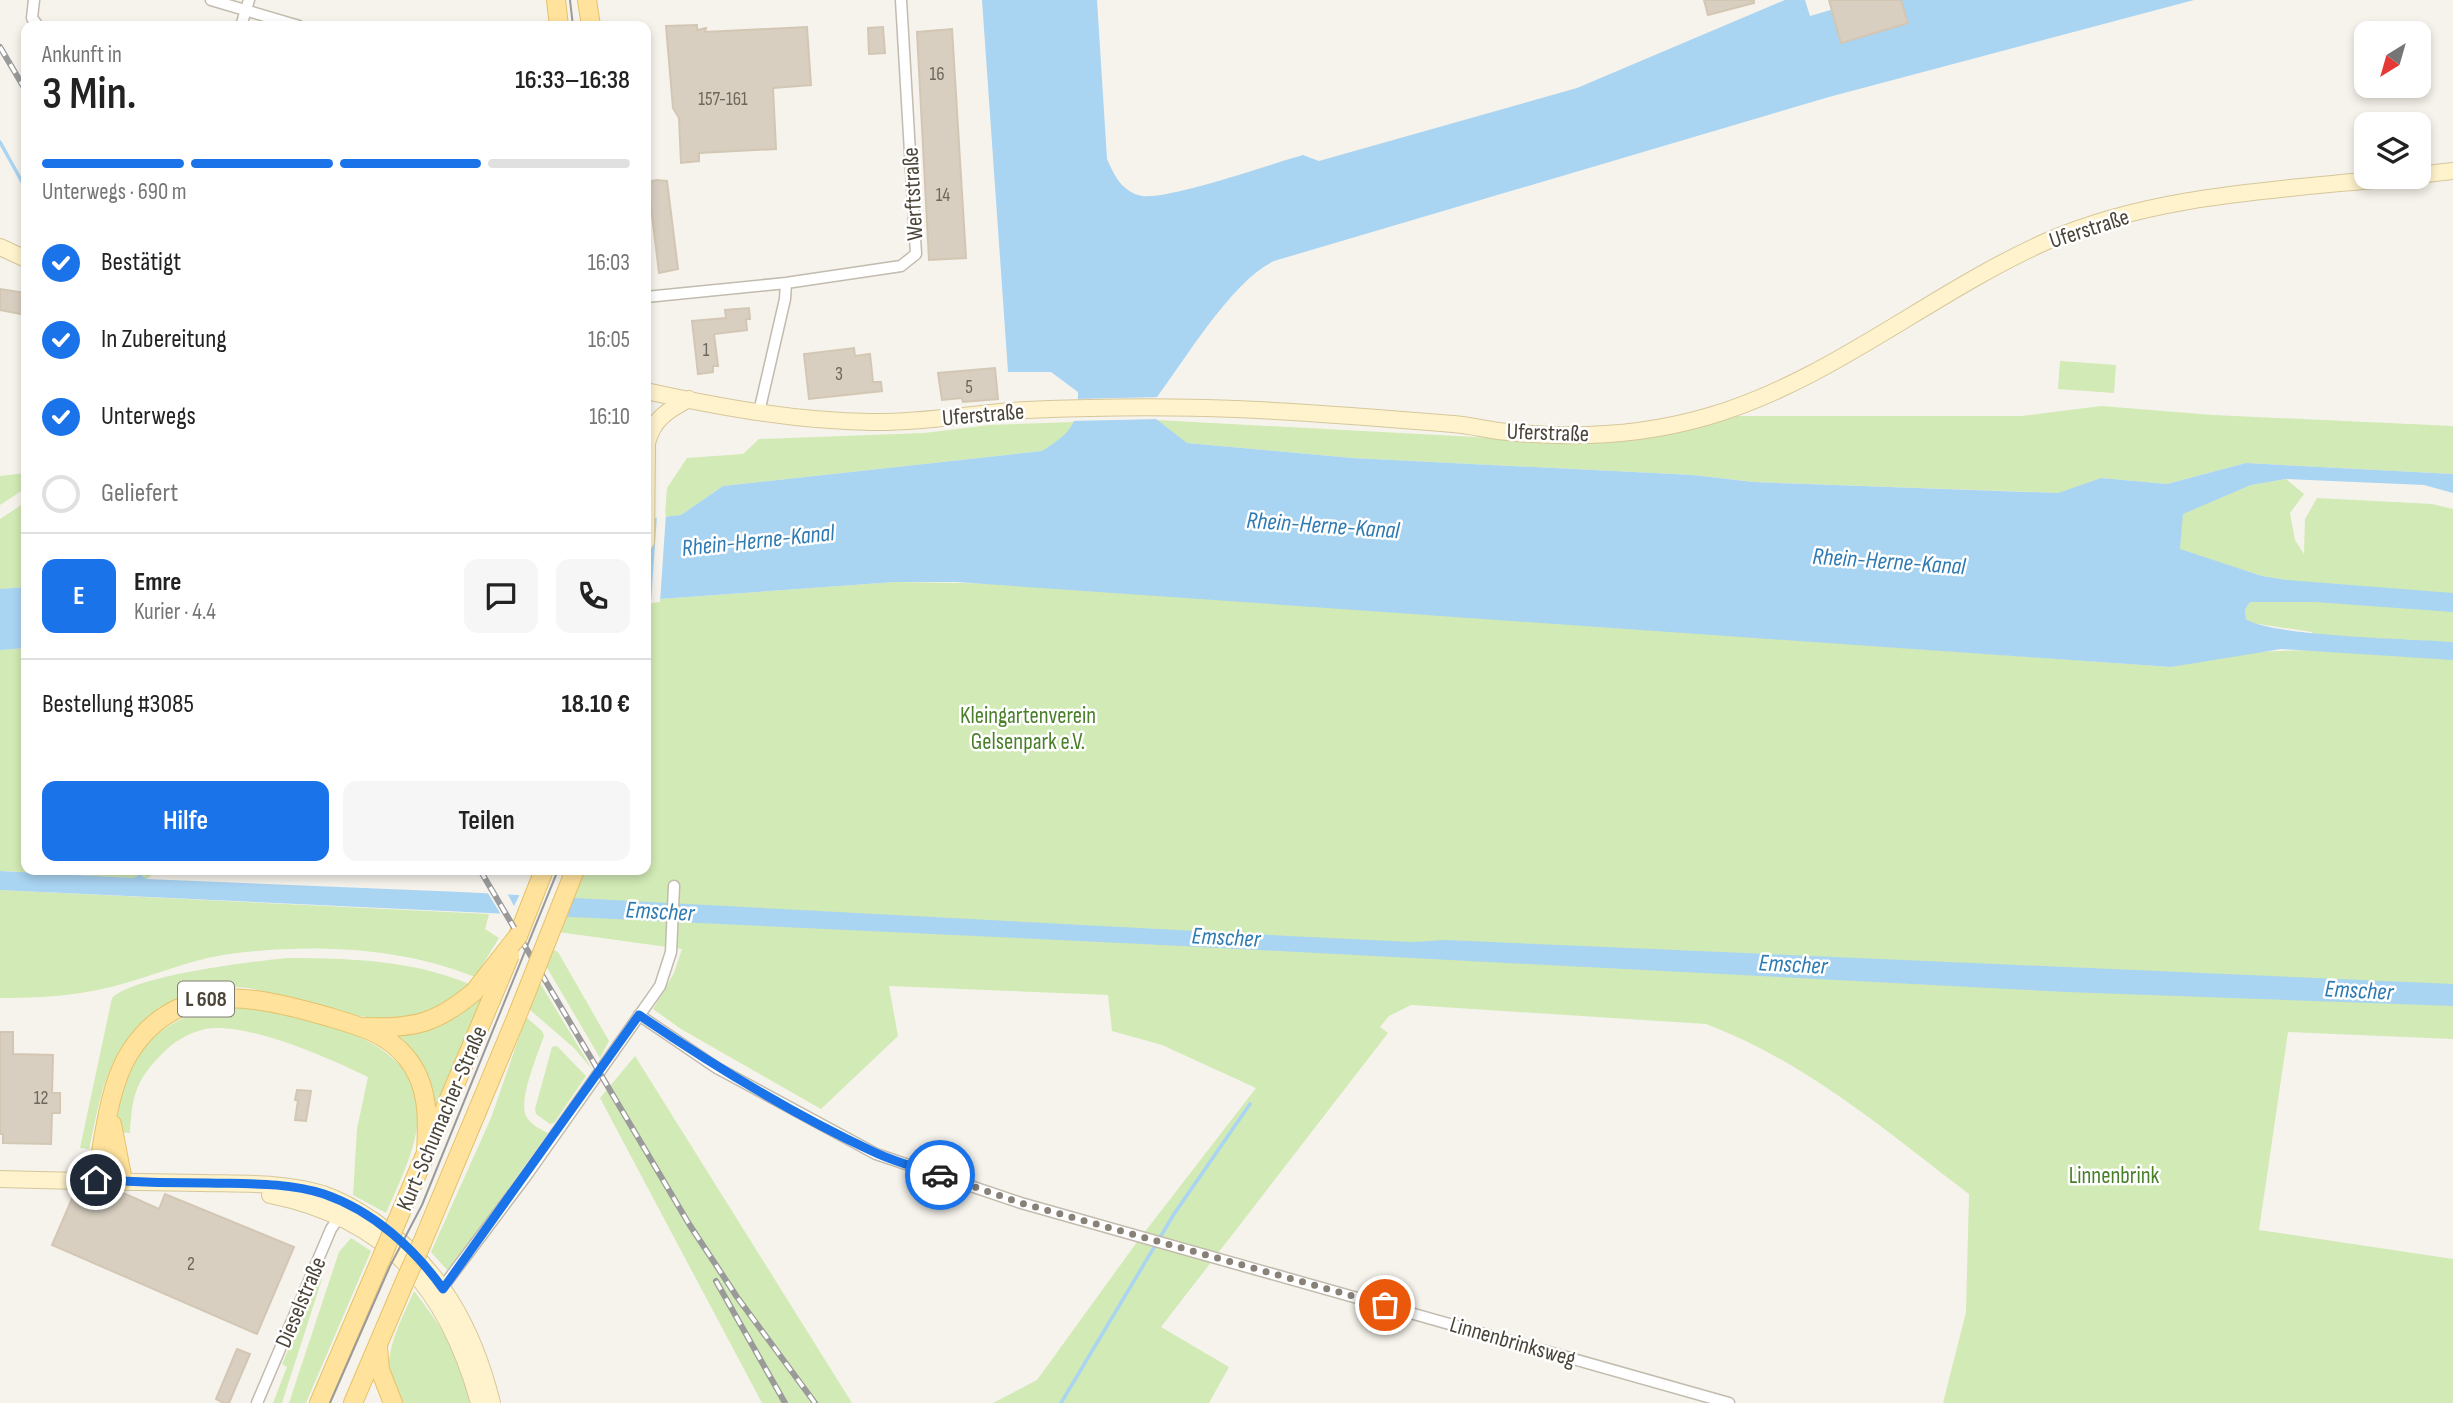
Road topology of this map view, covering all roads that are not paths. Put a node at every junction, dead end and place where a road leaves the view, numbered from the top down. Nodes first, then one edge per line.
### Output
1 (34, 0) edge
2 (211, 0) edge
3 (556, 0) edge
4 (587, 0) edge
5 (901, 0) edge
6 (247, 5) edge
7 (34, 21) edge
8 (287, 21) edge
9 (558, 21) edge
10 (590, 21) edge
11 (2453, 171) edge
12 (2431, 174) edge
13 (2354, 183) edge
14 (0, 247) edge
15 (21, 257) edge
16 (786, 283) junction
17 (651, 296) edge
18 (651, 392) edge
19 (689, 399) junction
20 (759, 412) junction
21 (651, 428) edge
22 (542, 875) edge
23 (573, 875) edge
24 (674, 886) dead end
25 (518, 936) junction
26 (639, 1015) junction
27 (362, 1027) junction
28 (110, 1113) junction
29 (426, 1153) junction
30 (0, 1179) edge
31 (96, 1180) junction
32 (123, 1181) junction
33 (344, 1210) junction
34 (438, 1293) junction
35 (379, 1343) junction
36 (257, 1403) edge
37 (319, 1403) edge
38 (353, 1403) edge
39 (393, 1403) edge
40 (479, 1403) edge
41 (492, 1403) edge
42 (1729, 1403) edge

1 - 7 street
2 - 6 street
3 - 9 main road
4 - 10 main road
5 - 16 street, Werftstraße
6 - 8 street
11 - 12 main road
13 - 20 main road, Uferstraße
14 - 15 main road
16 - 17 street, Werftstraße
16 - 20 street
18 - 19 main road, Uferstraße
19 - 20 main road, Uferstraße
19 - 21 main road
22 - 25 main road, Kurt-Schumacher-Straße / L 608
23 - 35 main road, Kurt-Schumacher-Straße, bridge
24 - 26 street
25 - 27 main road, L 608, bridge
25 - 29 main road, Kurt-Schumacher-Straße / L 608, bridge
26 - 34 street
26 - 42 street, Linnenbrinksweg
27 - 28 main road, L 608
27 - 29 main road, L 608
28 - 31 main road, L 608
28 - 32 main road, L 608
29 - 37 main road, Kurt-Schumacher-Straße / L 608, bridge
30 - 31 main road
31 - 32 main road
32 - 33 main road
33 - 34 main road
33 - 36 street, Dieselstraße
34 - 40 main road
34 - 41 main road
35 - 38 main road, Kurt-Schumacher-Straße
35 - 39 main road

